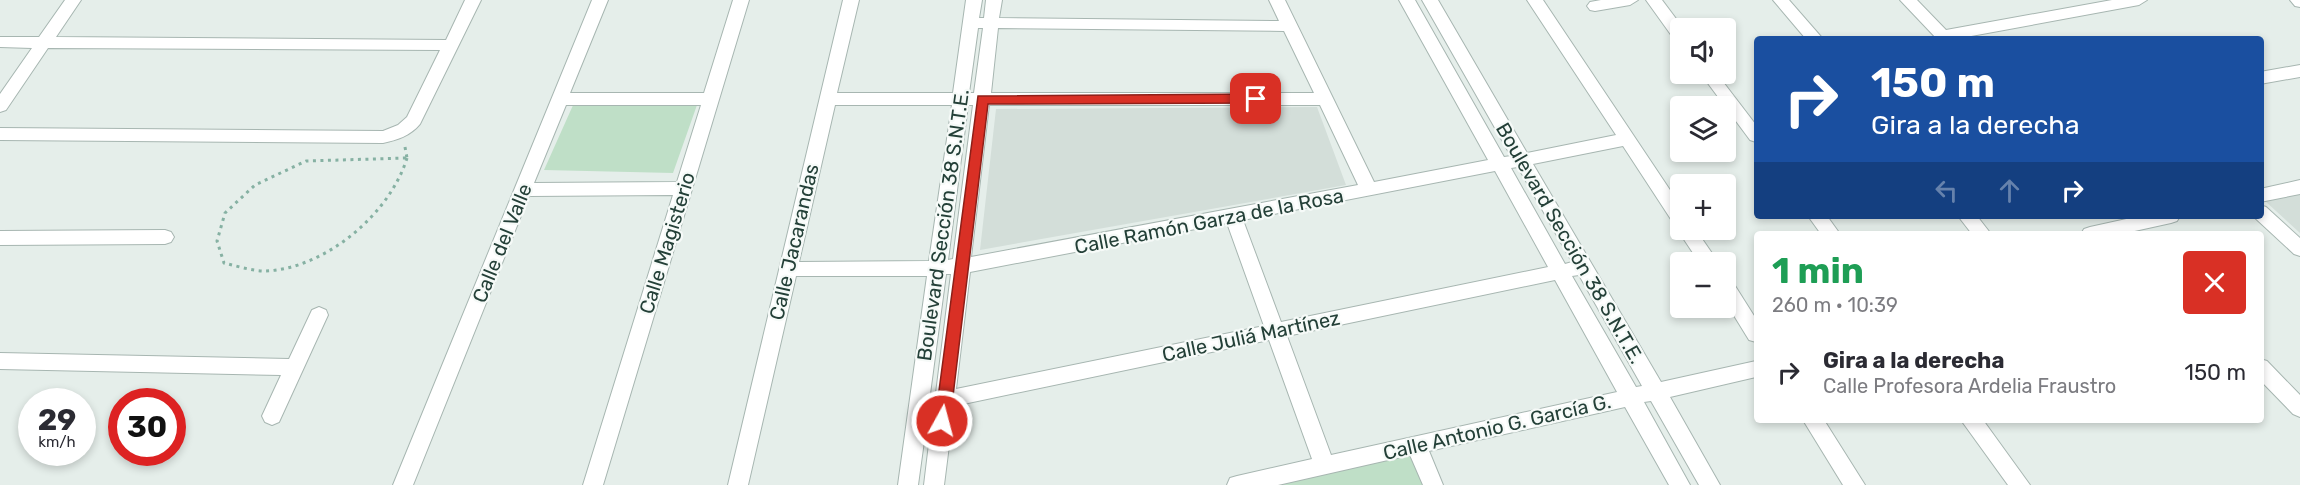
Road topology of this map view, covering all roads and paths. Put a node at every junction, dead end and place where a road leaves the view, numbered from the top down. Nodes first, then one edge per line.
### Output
1 (73, 0) edge
2 (473, 0) edge
3 (600, 0) edge
4 (741, 0) edge
5 (851, 0) edge
6 (974, 0) edge
7 (994, 0) edge
8 (1277, 0) edge
9 (1407, 0) edge
10 (1430, 0) edge
11 (1535, 0) edge
12 (1630, 0) edge
13 (1654, 0) edge
14 (1781, 0) edge
15 (1908, 0) edge
16 (2139, 0) edge
17 (1595, 6) dead end
18 (1670, 22) edge
19 (971, 23) junction
20 (991, 23) junction
21 (1290, 26) junction
22 (1812, 36) edge
23 (1943, 36) edge
24 (1949, 36) edge
25 (0, 42) edge
26 (44, 42) junction
27 (452, 45) junction
28 (2300, 71) edge
29 (2264, 77) edge
30 (1717, 84) edge
31 (560, 99) junction
32 (711, 99) junction
33 (828, 99) junction
34 (960, 99) junction
35 (982, 99) junction
36 (1325, 99) junction
37 (0, 106) edge
38 (1754, 133) edge
39 (0, 134) edge
40 (396, 134) junction
41 (1627, 139) junction
42 (407, 158) junction
43 (1522, 161) junction
44 (1499, 165) junction
45 (2300, 187) edge
46 (684, 188) junction
47 (524, 190) junction
48 (1369, 190) junction
49 (2264, 195) edge
50 (1670, 204) edge
51 (1233, 216) junction
52 (2264, 216) edge
53 (1819, 219) edge
54 (1970, 219) edge
55 (2156, 219) edge
56 (2125, 225) edge
57 (1829, 231) edge
58 (1980, 231) edge
59 (2102, 231) edge
60 (165, 237) dead end
61 (0, 238) edge
62 (2300, 249) edge
63 (961, 266) junction
64 (1583, 267) junction
65 (787, 269) junction
66 (938, 269) junction
67 (1560, 272) junction
68 (1736, 297) edge
69 (1749, 310) edge
70 (319, 315) dead end
71 (1754, 327) edge
72 (1275, 331) junction
73 (0, 361) edge
74 (295, 367) junction
75 (1754, 369) edge
76 (2264, 371) edge
77 (1657, 391) junction
78 (1631, 397) junction
79 (945, 400) junction
80 (919, 405) junction
81 (2300, 408) edge
82 (272, 416) dead end
83 (1815, 423) edge
84 (1973, 423) edge
85 (1416, 444) junction
86 (1324, 465) junction
87 (403, 485) edge
88 (593, 485) edge
89 (738, 485) edge
90 (908, 485) edge
91 (934, 485) edge
92 (1237, 485) edge
93 (1433, 485) edge
94 (1680, 485) edge
95 (1710, 485) edge
96 (1855, 485) edge
97 (2020, 485) edge

1 - 26 street
2 - 27 street
3 - 31 street, Calle del Valle
4 - 32 street, Calle Magisterio
5 - 33 street, Calle Jacarandas
6 - 19 street, Boulevard Sección 38 S.N.T.E.
7 - 20 street, Boulevard Sección 38 S.N.T.E.
8 - 21 street
9 - 44 street, Boulevard Sección 38 S.N.T.E.
10 - 43 street, Boulevard Sección 38 S.N.T.E.
11 - 41 street
12 - 17 street
13 - 18 street
14 - 22 street
15 - 23 street
16 - 24 street
19 - 20 street
19 - 34 street, Boulevard Sección 38 S.N.T.E.
20 - 21 street
20 - 35 street, Boulevard Sección 38 S.N.T.E.
21 - 36 street
25 - 26 street
26 - 27 street
26 - 37 street
27 - 40 street
28 - 29 street
30 - 38 street
31 - 32 street
31 - 47 street, Calle del Valle
32 - 46 street, Calle Magisterio
33 - 34 street
33 - 65 street, Calle Jacarandas
34 - 35 street
34 - 66 street, Boulevard Sección 38 S.N.T.E.
35 - 36 street
35 - 63 street, Boulevard Sección 38 S.N.T.E.
36 - 48 street
39 - 40 street
40 - 42 path
41 - 43 street, Calle Ramón Garza de la Rosa
41 - 50 street
42 - 42 path
43 - 44 street, Calle Ramón Garza de la Rosa
43 - 64 street, Boulevard Sección 38 S.N.T.E.
44 - 48 street, Calle Ramón Garza de la Rosa
44 - 67 street, Boulevard Sección 38 S.N.T.E.
45 - 49 street
46 - 47 street
46 - 88 street, Calle Magisterio
47 - 87 street, Calle del Valle
48 - 51 street, Calle Ramón Garza de la Rosa
51 - 63 street, Calle Ramón Garza de la Rosa
51 - 72 street
52 - 62 street
53 - 57 street
54 - 58 street
55 - 56 street
56 - 59 street
60 - 61 street
63 - 66 street, Calle Ramón Garza de la Rosa
63 - 79 street, Boulevard Sección 38 S.N.T.E.
64 - 67 street, Calle Juliá Martínez
64 - 77 street, Boulevard Sección 38 S.N.T.E.
65 - 66 street, Calle Ramón Garza de la Rosa
65 - 89 street, Calle Jacarandas
66 - 80 street, Boulevard Sección 38 S.N.T.E.
67 - 72 street, Calle Juliá Martínez
67 - 78 street, Boulevard Sección 38 S.N.T.E.
68 - 69 street
69 - 71 street
70 - 74 street
72 - 79 street, Calle Juliá Martínez
72 - 86 street
73 - 74 street
74 - 82 street
75 - 77 street, Calle Antonio G. García G.
76 - 81 street
77 - 78 street, Calle Antonio G. García G.
77 - 95 street, Boulevard Sección 38 S.N.T.E.
78 - 85 street, Calle Antonio G. García G.
78 - 94 street, Boulevard Sección 38 S.N.T.E.
79 - 80 street, Calle Juliá Martínez
79 - 91 street, Boulevard Sección 38 S.N.T.E.
80 - 90 street, Boulevard Sección 38 S.N.T.E.
83 - 96 street
84 - 97 street
85 - 86 street, Calle Antonio G. García G.
85 - 93 street
86 - 92 street, Calle Antonio G. García G.

